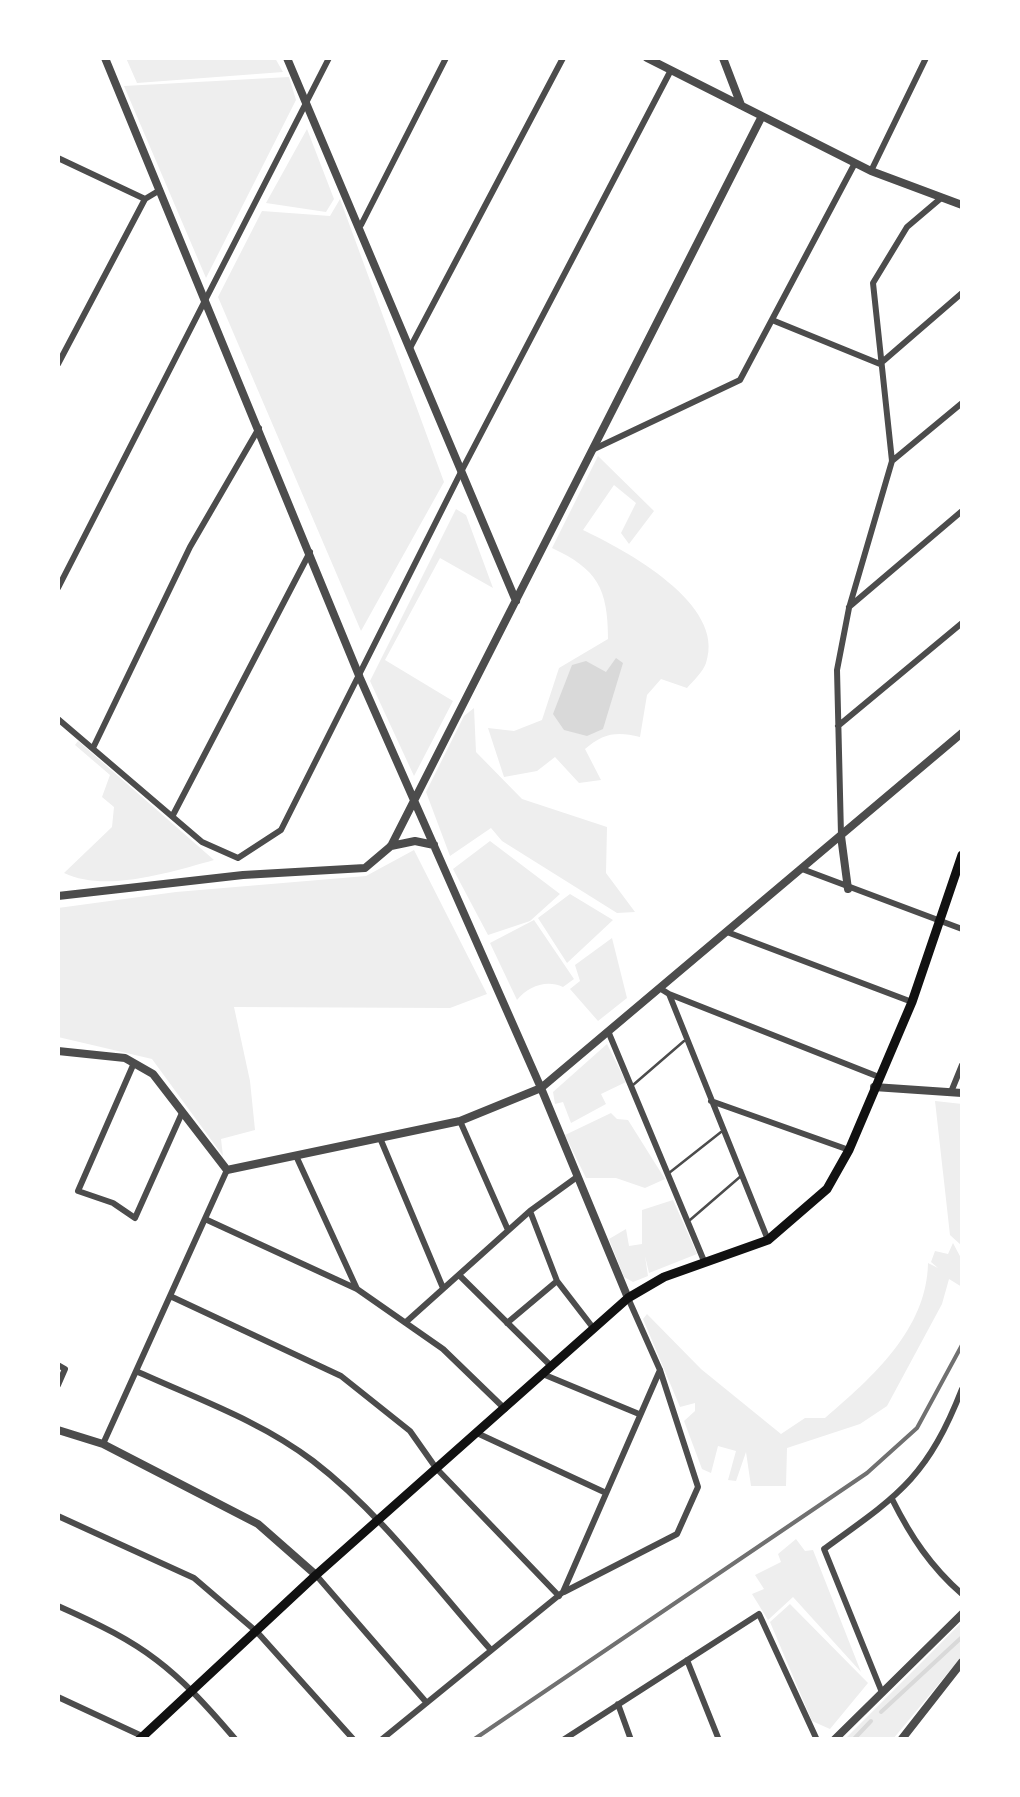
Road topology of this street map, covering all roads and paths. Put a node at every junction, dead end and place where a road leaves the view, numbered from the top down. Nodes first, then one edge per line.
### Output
1 (105, 58) edge
2 (287, 58) edge
3 (330, 58) edge
4 (446, 58) edge
5 (563, 58) edge
6 (647, 58) edge
7 (723, 58) edge
8 (926, 58) edge
9 (672, 70) junction
10 (306, 104) junction
11 (741, 106) junction
12 (762, 116) junction
13 (58, 158) edge
14 (855, 163) junction
15 (871, 171) junction
16 (161, 190) junction
17 (145, 198) junction
18 (940, 198) junction
19 (962, 205) edge
20 (360, 225) junction
21 (962, 293) edge
22 (207, 298) junction
23 (772, 320) junction
24 (410, 346) junction
25 (58, 364) edge
26 (880, 364) junction
27 (962, 403) edge
28 (259, 426) junction
29 (591, 450) junction
30 (892, 461) junction
31 (462, 470) junction
32 (962, 511) edge
33 (310, 551) junction
34 (58, 588) edge
35 (516, 601) junction
36 (848, 608) junction
37 (962, 623) edge
38 (360, 678) junction
39 (58, 719) edge
40 (838, 726) junction
41 (962, 733) edge
42 (92, 748) junction
43 (413, 798) junction
44 (172, 816) junction
45 (840, 836) junction
46 (391, 846) junction
47 (434, 846) junction
48 (962, 855) edge
49 (238, 858) junction
50 (802, 869) junction
51 (243, 875) junction
52 (848, 889) junction
53 (58, 896) edge
54 (938, 921) junction
55 (962, 929) edge
56 (728, 932) junction
57 (665, 991) junction
58 (912, 1002) junction
59 (608, 1031) junction
60 (685, 1040) junction
61 (58, 1053) edge
62 (135, 1062) junction
63 (962, 1065) edge
64 (876, 1082) junction
65 (633, 1085) junction
66 (541, 1088) junction
67 (951, 1092) junction
68 (962, 1093) edge
69 (710, 1101) junction
70 (182, 1114) junction
71 (460, 1121) junction
72 (722, 1131) junction
73 (380, 1138) junction
74 (849, 1150) junction
75 (297, 1158) junction
76 (227, 1170) junction
77 (668, 1174) junction
78 (741, 1176) junction
79 (577, 1178) junction
80 (530, 1211) junction
81 (204, 1219) junction
82 (688, 1221) junction
83 (508, 1230) junction
84 (768, 1240) junction
85 (704, 1260) junction
86 (459, 1275) junction
87 (557, 1281) junction
88 (443, 1288) junction
89 (357, 1289) junction
90 (170, 1296) junction
91 (628, 1298) junction
92 (406, 1322) junction
93 (507, 1323) junction
94 (594, 1329) junction
95 (58, 1365) edge
96 (660, 1370) junction
97 (136, 1371) junction
98 (549, 1372) junction
99 (58, 1385) edge
100 (962, 1389) edge
101 (506, 1410) junction
102 (640, 1414) junction
103 (58, 1430) edge
104 (480, 1434) junction
105 (103, 1444) junction
106 (436, 1468) junction
107 (604, 1492) junction
108 (892, 1499) junction
109 (58, 1516) edge
110 (377, 1522) junction
111 (316, 1574) junction
112 (561, 1594) junction
113 (962, 1594) edge
114 (58, 1606) edge
115 (962, 1614) edge
116 (257, 1632) junction
117 (491, 1650) junction
118 (688, 1660) junction
119 (962, 1662) edge
120 (191, 1687) junction
121 (882, 1690) junction
122 (58, 1697) edge
123 (426, 1702) junction
124 (618, 1704) junction
125 (140, 1738) edge
126 (236, 1740) edge
127 (354, 1740) edge
128 (381, 1740) edge
129 (562, 1740) edge
130 (631, 1740) edge
131 (719, 1740) edge
132 (817, 1740) edge
133 (834, 1740) edge
134 (901, 1740) edge

1 - 16 street
2 - 10 street
3 - 10 street
4 - 20 street
5 - 24 street
6 - 9 street
7 - 11 street
8 - 15 street
9 - 11 street
9 - 31 street
10 - 20 street
10 - 22 street
11 - 12 street
12 - 14 street
12 - 29 street
13 - 17 street
14 - 15 street
14 - 23 street
15 - 18 street
16 - 17 street
16 - 22 street
17 - 25 street
18 - 19 street
18 - 26 street
20 - 24 street
21 - 26 street
22 - 28 street
22 - 34 street
23 - 26 street
23 - 29 street
24 - 31 street
26 - 30 street
27 - 30 street
28 - 33 street
28 - 42 street
29 - 35 street
30 - 36 street
31 - 35 street
31 - 38 street
32 - 36 street
33 - 38 street
33 - 44 street
35 - 43 street
36 - 40 street
37 - 40 street
38 - 43 street
38 - 49 street
39 - 42 street
40 - 45 street
41 - 45 street
42 - 44 street
43 - 46 street
43 - 47 street
44 - 49 street
45 - 50 street
45 - 52 street
46 - 47 street
46 - 51 street
47 - 66 street
48 - 54 main road
49 - 51 street
50 - 52 street
50 - 56 street
51 - 53 street
52 - 54 street
54 - 55 street
54 - 58 main road
56 - 57 street
56 - 58 street
57 - 59 street
57 - 60 street
57 - 64 street
58 - 64 main road
59 - 65 street
59 - 66 street
60 - 65 lane
60 - 69 street
61 - 62 street
62 - 70 street
62 - 70 street
63 - 67 street
64 - 67 street
64 - 74 main road
65 - 77 street
66 - 71 street
66 - 79 street
67 - 68 street
69 - 72 street
69 - 74 street
70 - 76 street
71 - 73 street
71 - 83 street
72 - 77 lane
72 - 78 street
73 - 75 street
73 - 88 street
74 - 84 main road
75 - 76 street
75 - 89 street
76 - 81 street
77 - 82 street
78 - 82 lane
78 - 84 street
79 - 80 street
79 - 91 street
80 - 83 street
80 - 87 street
81 - 89 street
81 - 90 street
82 - 85 street
83 - 86 street
84 - 85 main road
85 - 91 main road
86 - 88 street
86 - 93 street
87 - 93 street
87 - 94 street
88 - 92 street
89 - 92 street
90 - 97 street
90 - 106 street
91 - 94 main road
91 - 96 street
92 - 101 street
93 - 98 street
94 - 98 main road
95 - 99 street
96 - 102 street
96 - 112 street
97 - 105 street
97 - 110 street
98 - 101 main road
98 - 102 street
100 - 108 street
101 - 104 main road
102 - 107 street
103 - 105 street
104 - 106 main road
104 - 107 street
105 - 111 street
106 - 110 main road
106 - 112 street
107 - 112 street
108 - 113 street
108 - 121 street
109 - 116 street
110 - 111 main road
110 - 117 street
111 - 116 main road
111 - 123 street
112 - 117 street
114 - 120 street
115 - 121 street
116 - 120 main road
116 - 127 street
117 - 123 street
118 - 124 street
118 - 131 street
118 - 132 street
119 - 134 street
120 - 125 main road
120 - 126 street
121 - 133 street
122 - 125 street
123 - 128 street
124 - 129 street
124 - 130 street

